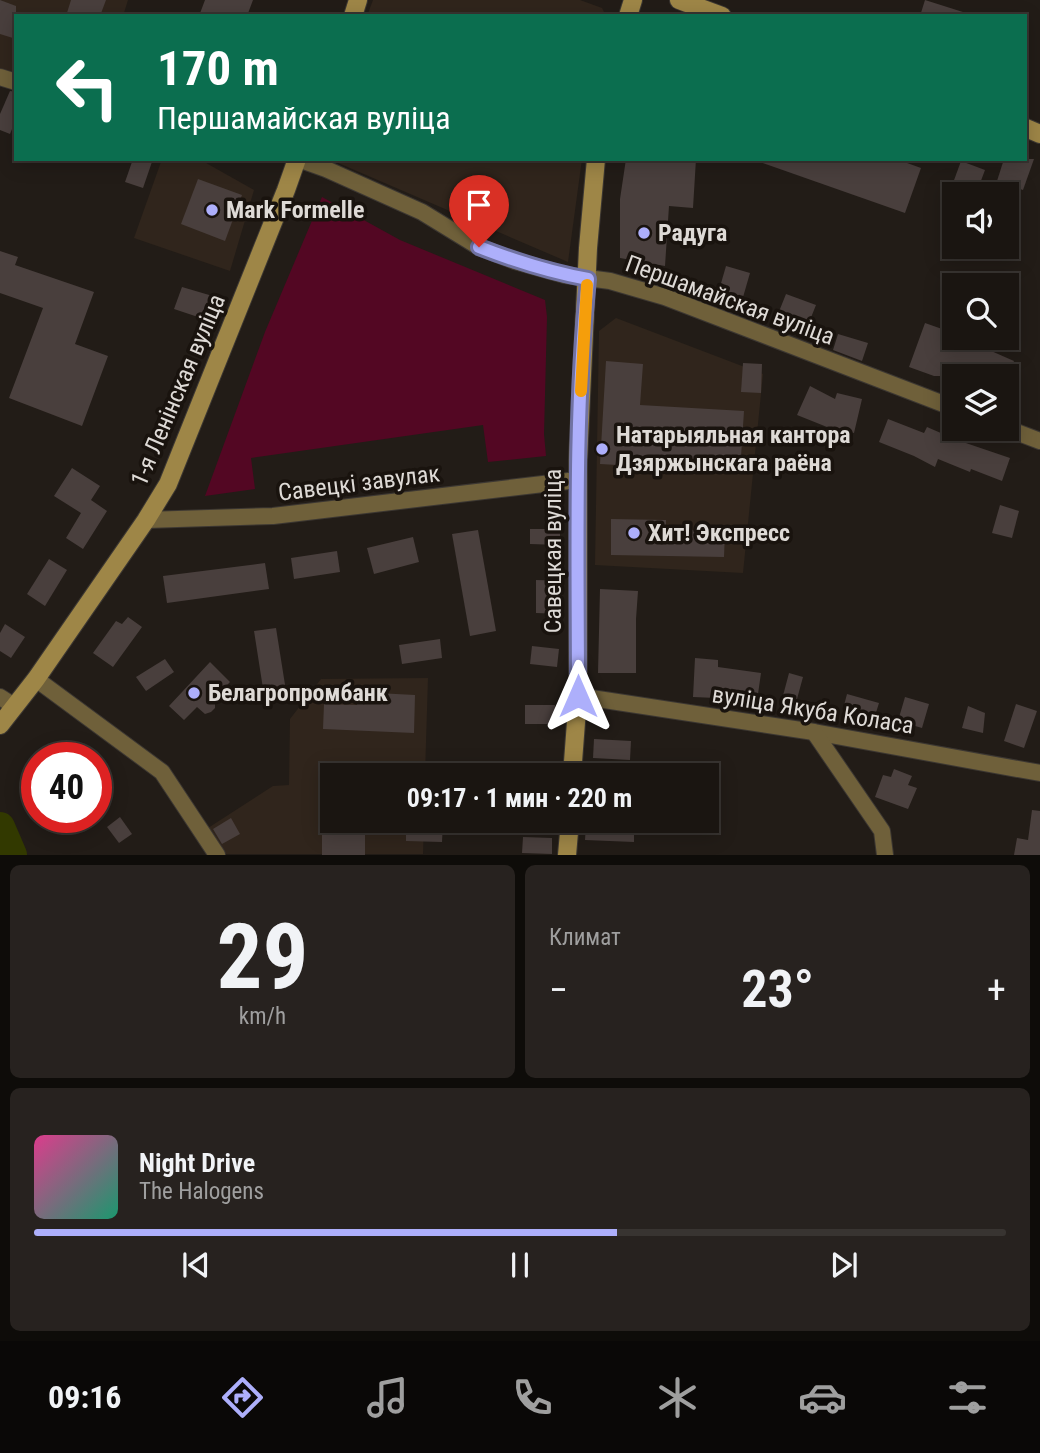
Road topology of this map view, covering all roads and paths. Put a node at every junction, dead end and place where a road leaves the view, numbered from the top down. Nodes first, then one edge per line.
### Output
1 (679, 0) edge
2 (717, 14) edge
3 (296, 161) edge
4 (303, 161) edge
5 (596, 161) edge
6 (588, 279) junction
7 (942, 403) edge
8 (1019, 433) edge
9 (1040, 441) edge
10 (577, 480) junction
11 (146, 520) junction
12 (36, 679) junction
13 (578, 696) junction
14 (7, 701) edge
15 (0, 725) edge
16 (814, 732) junction
17 (573, 763) edge
18 (1040, 773) edge
19 (569, 833) edge
20 (217, 855) edge
21 (568, 855) edge
22 (884, 855) edge

1 - 2 street
3 - 11 street, 1-я Ленінская вуліца
4 - 6 street, Першамайская вуліца
5 - 6 street, Савецкая вуліца
6 - 7 street, Першамайская вуліца
6 - 10 street, Савецкая вуліца
8 - 9 street
10 - 11 street, Савецкі завулак
10 - 13 street, Савецкая вуліца
11 - 12 street, 1-я Ленінская вуліца
12 - 14 street, 1-я Ленінская вуліца
12 - 20 street
13 - 16 street, вуліца Якуба Коласа
13 - 17 street, Савецкая вуліца
14 - 15 street, 1-я Ленінская вуліца
16 - 18 street, вуліца Якуба Коласа
16 - 22 street
19 - 21 street

